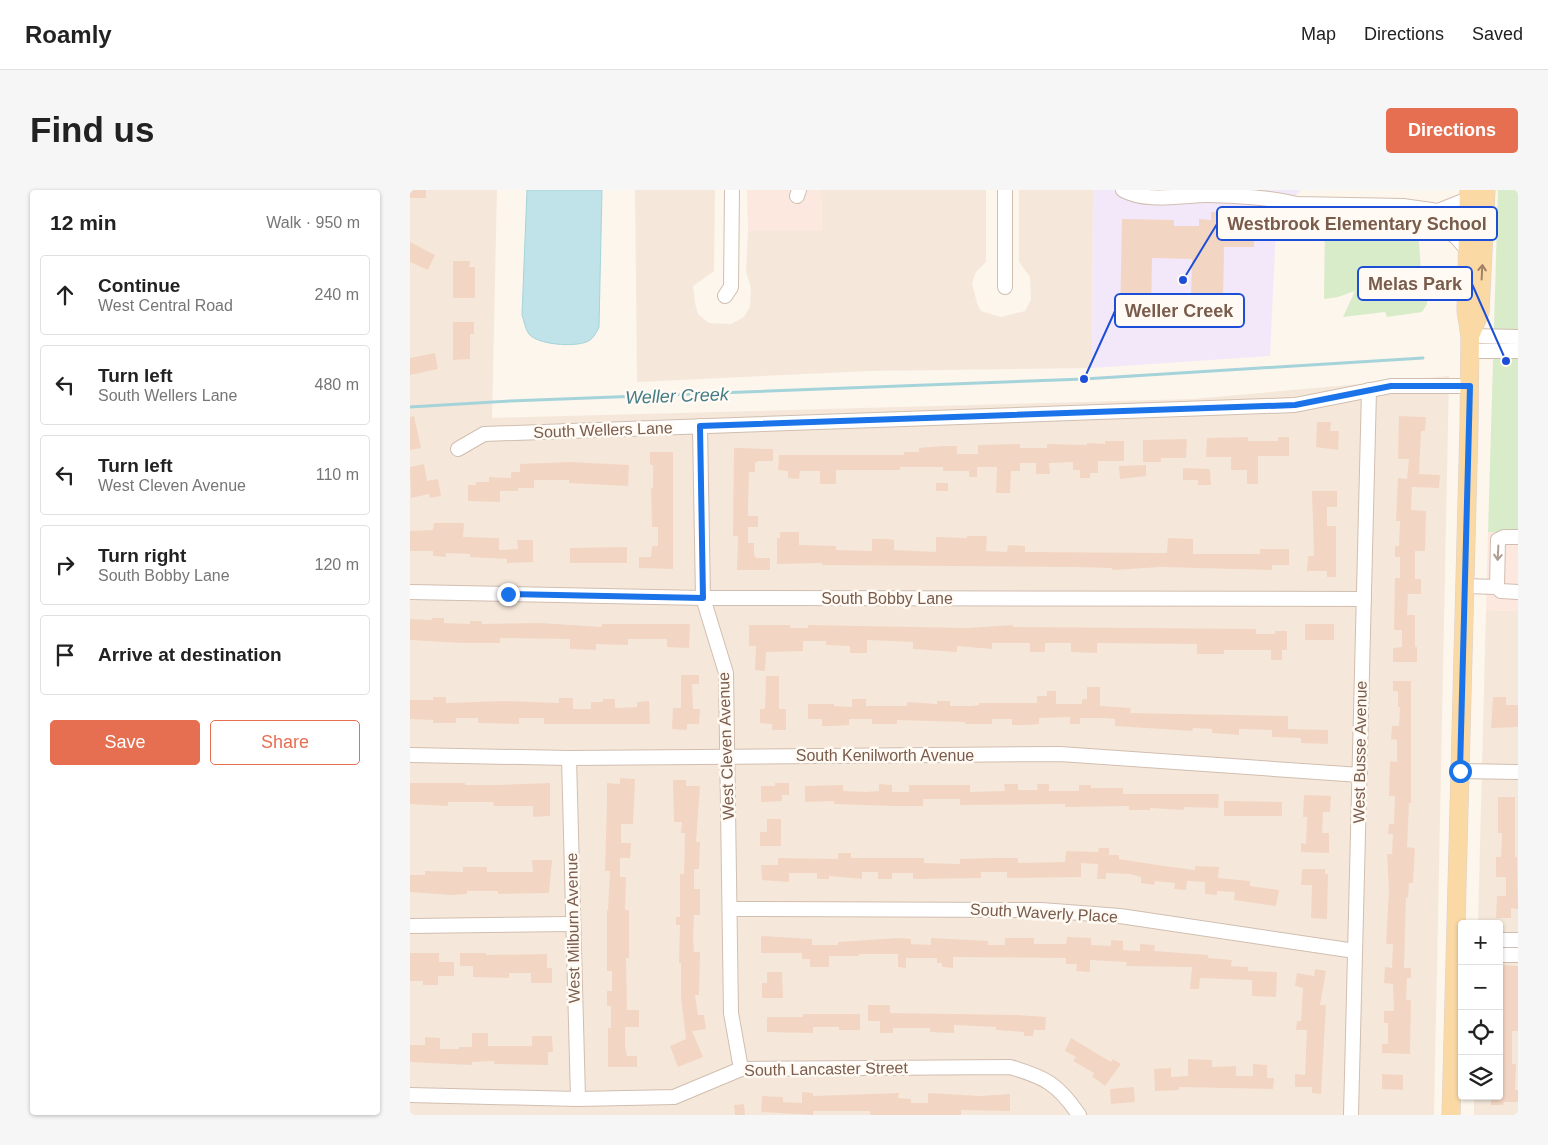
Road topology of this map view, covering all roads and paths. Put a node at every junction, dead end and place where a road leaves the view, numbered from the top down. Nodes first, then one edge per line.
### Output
1 (732, 190) edge
2 (1005, 190) edge
3 (1123, 190) edge
4 (1486, 190) edge
5 (1468, 194) edge
6 (1285, 197) edge
7 (1423, 210) junction
8 (1467, 250) junction
9 (1005, 287) dead end
10 (725, 296) dead end
11 (1518, 337) edge
12 (1470, 344) junction
13 (1518, 351) edge
14 (1470, 386) junction
15 (1369, 390) junction
16 (700, 426) junction
17 (458, 449) dead end
18 (1518, 537) edge
19 (1465, 586) junction
20 (1497, 587) junction
21 (410, 592) edge
22 (1518, 592) edge
23 (703, 598) junction
24 (1364, 599) junction
25 (410, 755) edge
26 (726, 756) junction
27 (569, 758) junction
28 (1460, 771) junction
29 (1518, 772) edge
30 (1360, 775) junction
31 (731, 909) junction
32 (1460, 920) edge
33 (572, 924) junction
34 (410, 926) edge
35 (1503, 940) edge
36 (1518, 940) edge
37 (1356, 950) junction
38 (1503, 955) edge
39 (1518, 955) edge
40 (1459, 965) edge
41 (740, 1069) junction
42 (410, 1094) edge
43 (578, 1099) junction
44 (1079, 1115) edge
45 (1351, 1115) edge
46 (1451, 1115) edge

1 - 10 street
2 - 9 street
3 - 6 street
12 -> 4 main road
5 - 7 street
5 - 8 main road
6 - 7 street
7 - 8 street
8 - 12 main road
11 - 12 street
12 - 13 street
12 - 14 main road
14 - 15 street, South Wellers Lane
14 - 19 main road
15 - 16 street, South Wellers Lane
15 - 24 street, West Busse Avenue
16 - 17 street, South Wellers Lane
16 - 23 street, West Cleven Avenue
18 -> 20 street
19 - 20 street
19 - 28 main road
20 - 22 street
21 - 23 street, South Bobby Lane
23 - 24 street, South Bobby Lane
23 - 26 street, West Cleven Avenue
24 - 30 street, West Busse Avenue
25 - 27 street, South Kenilworth Avenue
26 - 27 street, South Kenilworth Avenue
26 - 30 street, South Kenilworth Avenue
26 - 31 street, West Cleven Avenue
27 - 33 street, West Milburn Avenue
28 - 29 street
28 - 32 main road
30 - 37 street, West Busse Avenue
31 - 37 street, South Waverly Place
31 - 41 street, West Cleven Avenue
33 - 34 street
33 - 43 street, West Milburn Avenue
35 - 36 street
37 - 45 street, West Busse Avenue
38 - 39 street
40 - 46 main road
41 - 43 street, South Lancaster Street
41 - 44 street, South Lancaster Street
42 - 43 street, South Lancaster Street

